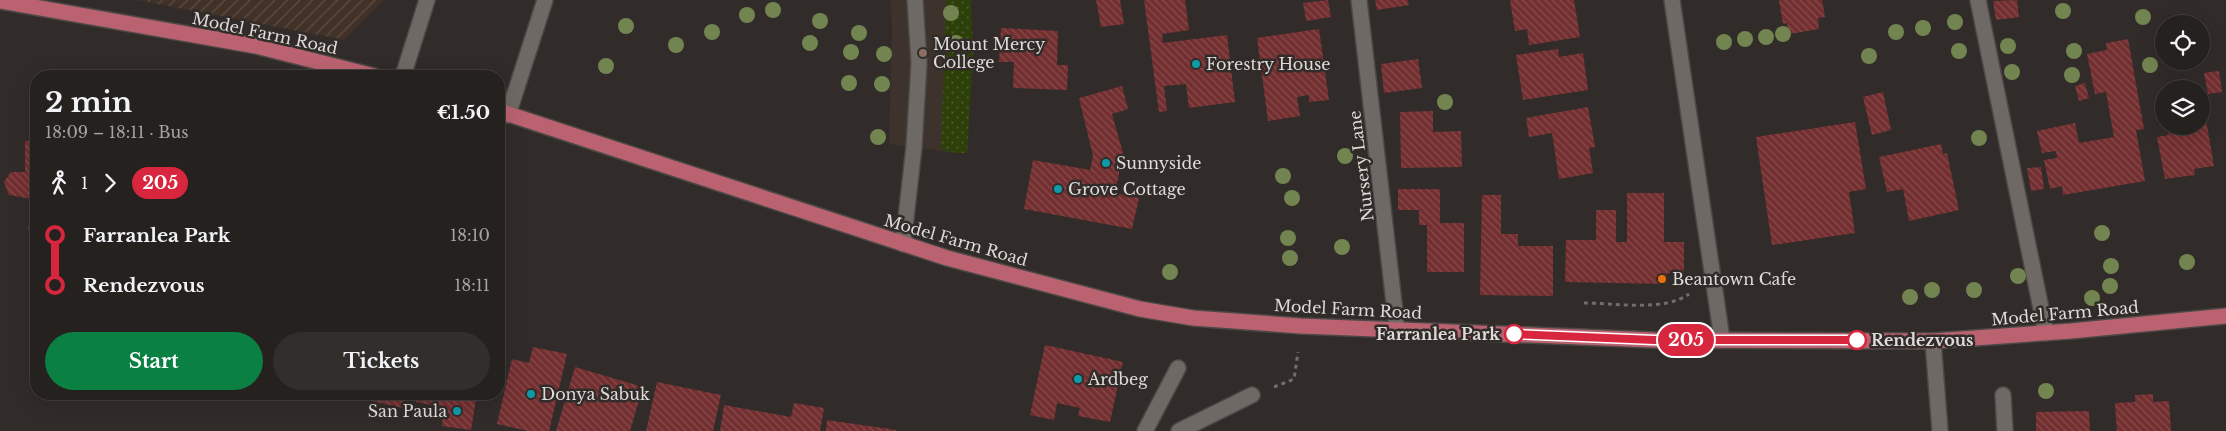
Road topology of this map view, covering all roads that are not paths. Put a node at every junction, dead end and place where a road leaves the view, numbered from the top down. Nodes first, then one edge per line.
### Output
1 (428, 0) edge
2 (545, 0) edge
3 (915, 0) edge
4 (1359, 0) edge
5 (1672, 0) edge
6 (1978, 0) edge
7 (0, 1) edge
8 (350, 70) edge
9 (405, 70) edge
10 (505, 110) edge
11 (505, 113) edge
12 (903, 244) junction
13 (2226, 316) edge
14 (1397, 329) junction
15 (2046, 333) junction
16 (1722, 339) junction
17 (1934, 341) junction
18 (1178, 368) dead end
19 (1252, 395) road end
20 (2003, 395) dead end
21 (1144, 431) edge
22 (1178, 431) edge
23 (1940, 431) edge
24 (2005, 431) edge

1 - 9 street
2 - 10 street
3 - 12 street
4 - 14 street, Nursery Lane
5 - 16 street
6 - 15 street
7 - 8 main road, Model Farm Road
11 - 12 main road, Model Farm Road
12 - 14 main road, Model Farm Road
13 - 15 main road, Model Farm Road
14 - 16 main road, Model Farm Road
15 - 17 main road, Model Farm Road
16 - 17 main road, Model Farm Road
17 - 23 street
18 - 21 street
19 - 22 street
20 - 24 street

